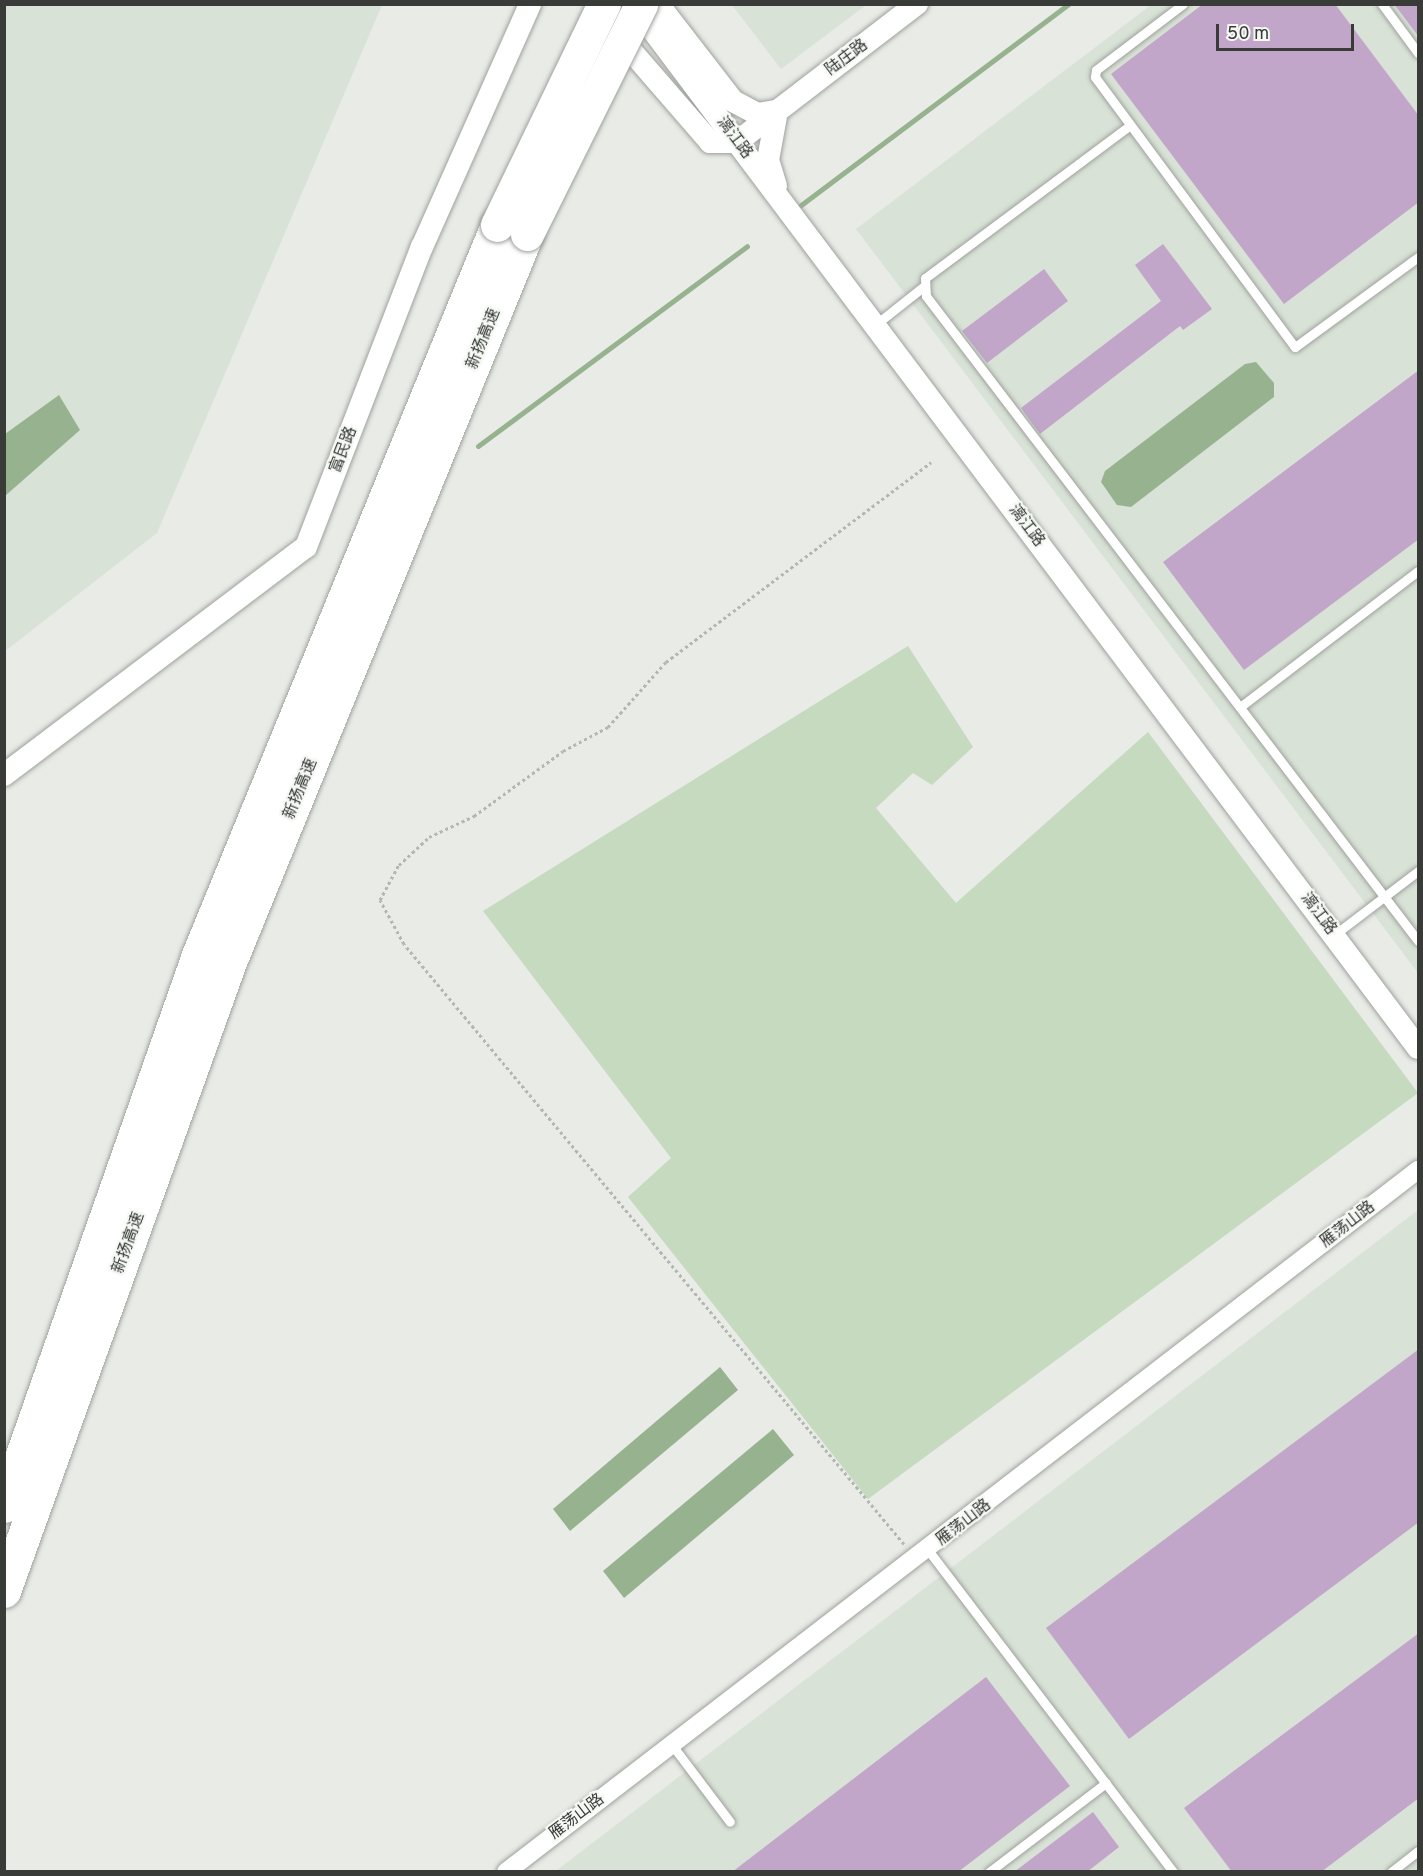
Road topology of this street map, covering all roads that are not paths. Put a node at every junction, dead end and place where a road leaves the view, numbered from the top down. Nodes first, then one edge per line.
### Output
1 (530, 4) edge
2 (592, 4) edge
3 (603, 4) edge
4 (633, 4) edge
5 (641, 4) edge
6 (658, 4) edge
7 (917, 4) edge
8 (1183, 4) edge
9 (1382, 4) edge
10 (1419, 53) edge
11 (777, 111) junction
12 (1129, 126) junction
13 (737, 142) junction
14 (780, 199) junction
15 (512, 229) junction
16 (1419, 257) edge
17 (923, 287) junction
18 (875, 325) junction
19 (1419, 571) edge
20 (1240, 707) junction
21 (4, 775) edge
22 (1419, 872) edge
23 (1385, 897) junction
24 (1334, 936) junction
25 (1419, 941) edge
26 (1419, 1048) edge
27 (1419, 1170) edge
28 (4, 1506) edge
29 (922, 1555) junction
30 (4, 1591) edge
31 (672, 1745) junction
32 (1106, 1783) junction
33 (730, 1822) dead end
34 (1419, 1851) edge
35 (506, 1872) edge
36 (989, 1872) edge
37 (1173, 1872) edge
38 (1391, 1872) edge

1 - 21 street, 富民路
2 - 13 street
3 - 15 highway, 新扬高速, bridge
4 - 13 street, 漓江路
5 - 15 highway, 新扬高速, bridge
6 - 11 street
7 - 11 street, 陆庄路
8 - 12 lane
9 - 10 lane
11 - 13 street, 陆庄路
11 - 14 street
12 - 16 lane
12 - 17 lane
13 - 14 street, 漓江路
14 - 18 street, 漓江路
15 - 28 highway, 新扬高速
15 - 30 highway, 新扬高速
17 - 18 lane
17 - 20 lane
18 - 24 street, 漓江路
19 - 20 lane
20 - 23 lane
22 - 23 lane
23 - 24 lane
23 - 25 lane
24 - 26 street, 漓江路
27 - 29 street, 雁荡山路
29 - 31 street, 雁荡山路
29 - 32 lane
31 - 33 lane
31 - 35 street, 雁荡山路
32 - 36 lane
32 - 37 lane
34 - 38 lane

